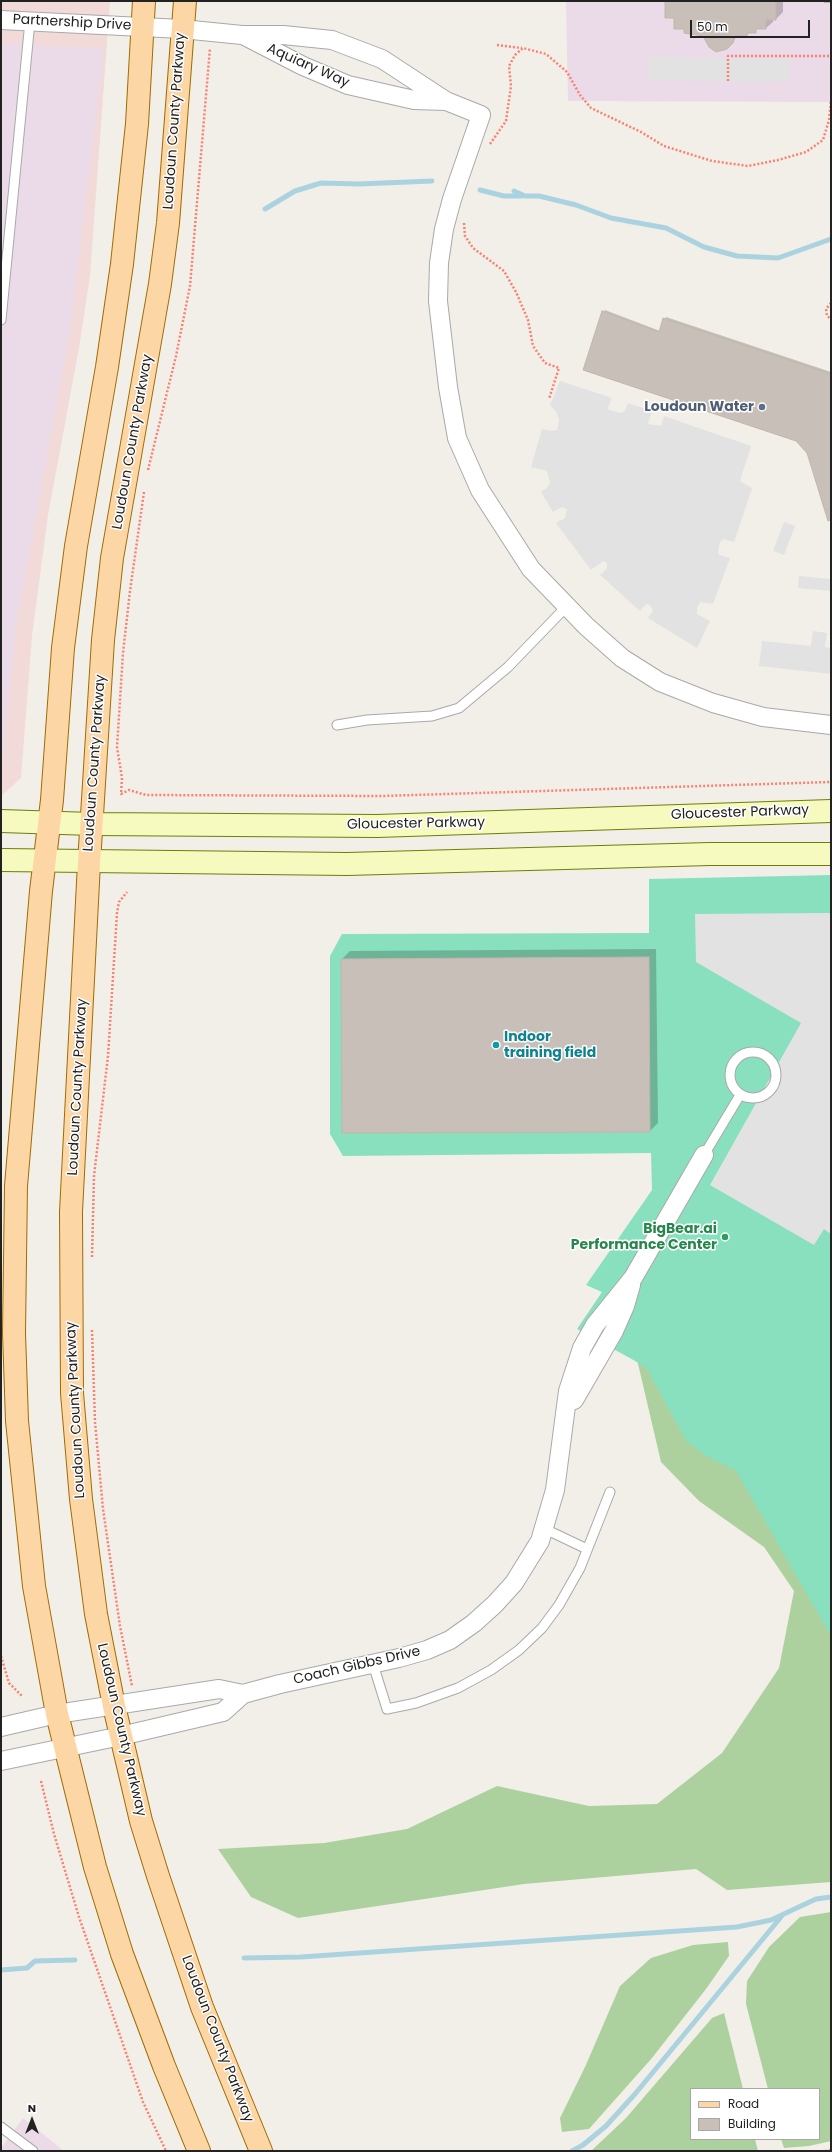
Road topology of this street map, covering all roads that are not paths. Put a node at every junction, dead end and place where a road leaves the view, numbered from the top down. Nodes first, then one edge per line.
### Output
1 (144, 1) edge
2 (184, 1) edge
3 (1, 20) edge
4 (30, 21) junction
5 (142, 26) junction
6 (182, 29) junction
7 (242, 35) junction
8 (446, 101) junction
9 (1, 320) edge
10 (567, 606) junction
11 (831, 725) edge
12 (337, 726) dead end
13 (831, 811) edge
14 (1, 821) edge
15 (49, 823) junction
16 (92, 824) junction
17 (831, 854) edge
18 (1, 860) edge
19 (46, 861) junction
20 (89, 862) junction
21 (740, 1095) junction
22 (704, 1155) joint
23 (610, 1492) dead end
24 (545, 1529) junction
25 (587, 1549) junction
26 (373, 1664) junction
27 (243, 1694) junction
28 (114, 1706) junction
29 (57, 1714) junction
30 (1, 1727) edge
31 (121, 1736) junction
32 (65, 1747) junction
33 (1, 1761) edge
34 (1, 2127) edge
35 (33, 2151) edge
36 (199, 2151) edge
37 (261, 2151) edge

1 - 5 main road
2 - 6 main road, Loudoun County Parkway
3 - 4 street, Partnership Drive
4 - 5 street, Partnership Drive
4 - 9 lane
5 - 6 street, Aquiary Way
5 - 15 main road
6 - 7 street, Aquiary Way
6 - 16 main road, Loudoun County Parkway
7 - 8 street, Aquiary Way
7 - 8 street, Aquiary Way
8 - 10 street, Aquiary Way
10 - 11 street
10 - 12 lane
13 - 16 main road, Gloucester Parkway
14 - 15 main road, Gloucester Parkway
15 - 16 main road, Gloucester Parkway
15 - 19 main road
16 - 20 main road, Loudoun County Parkway
17 - 20 main road
18 - 19 main road
19 - 20 main road
19 - 29 main road
20 - 28 main road, Loudoun County Parkway
21 - 21 lane
21 - 22 lane
22 - 24 street, Coach Gibbs Drive
23 - 25 lane
24 - 25 lane
24 - 26 street, Coach Gibbs Drive
25 - 26 lane
26 - 27 street, Coach Gibbs Drive
27 - 28 street, Coach Gibbs Drive
27 - 31 street, Coach Gibbs Drive
28 - 29 street, Coach Gibbs Drive
28 - 31 main road, Loudoun County Parkway
29 - 30 street, Coach Gibbs Drive
29 - 32 main road
31 - 32 street, Coach Gibbs Drive
31 - 37 main road, Loudoun County Parkway
32 - 33 street, Coach Gibbs Drive
32 - 36 main road
34 - 35 lane

